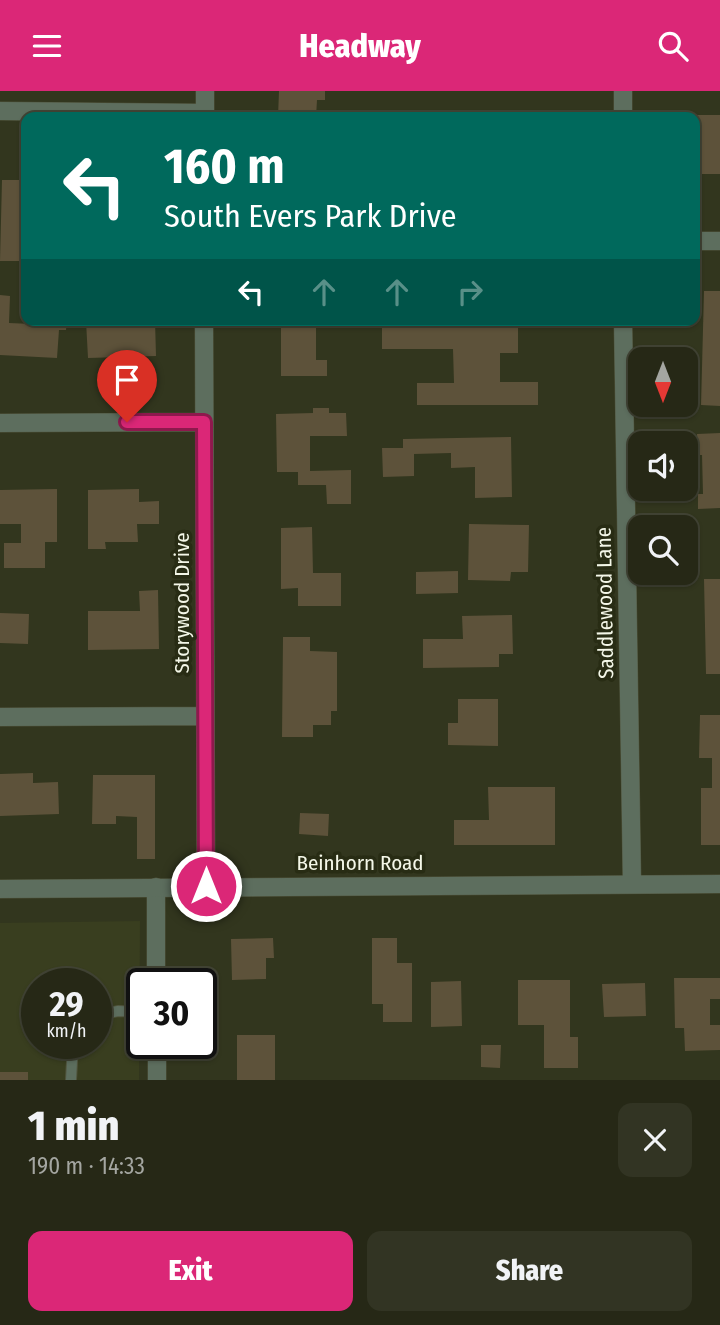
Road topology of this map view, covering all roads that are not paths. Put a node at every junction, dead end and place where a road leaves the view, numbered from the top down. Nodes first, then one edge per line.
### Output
1 (205, 91) edge
2 (623, 91) edge
3 (0, 111) edge
4 (51, 112) edge
5 (205, 112) edge
6 (623, 112) edge
7 (700, 241) edge
8 (720, 241) edge
9 (204, 326) edge
10 (623, 326) edge
11 (204, 422) junction
12 (0, 423) edge
13 (205, 716) junction
14 (0, 717) edge
15 (632, 884) junction
16 (720, 884) edge
17 (206, 886) junction
18 (156, 887) junction
19 (0, 889) edge
20 (156, 968) edge
21 (72, 1059) edge
22 (157, 1059) edge
23 (71, 1080) edge
24 (157, 1080) edge

1 - 5 street
2 - 6 street
3 - 4 street
7 - 8 street
9 - 11 street, Storywood Drive
10 - 15 street, Saddlewood Lane
11 - 12 street
11 - 13 street, Storywood Drive
13 - 14 street
13 - 17 street, Storywood Drive
15 - 16 street, Beinhorn Road
15 - 17 street, Beinhorn Road
17 - 18 street, Beinhorn Road
18 - 19 street, Beinhorn Road
18 - 20 street
21 - 23 lane
22 - 24 street

